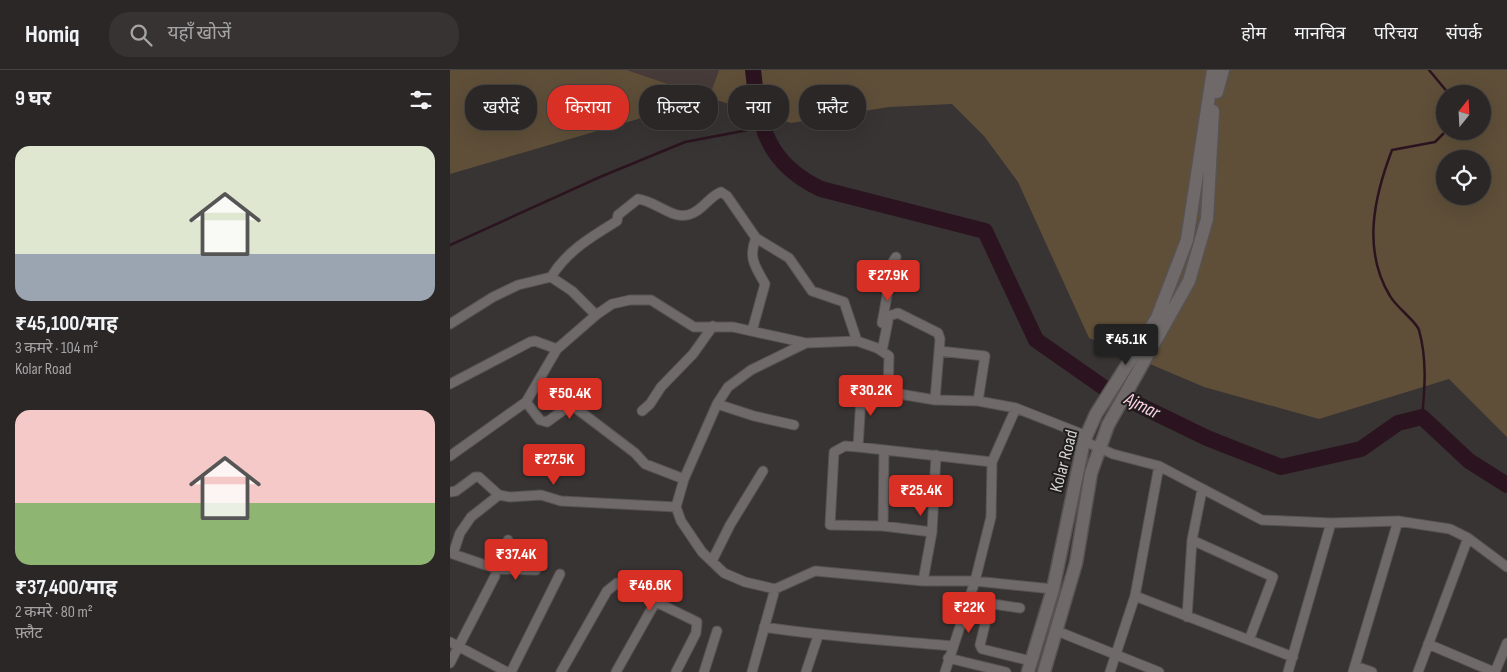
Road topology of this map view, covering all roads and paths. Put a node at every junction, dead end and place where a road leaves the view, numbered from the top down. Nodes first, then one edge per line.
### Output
1 (1213, 70) edge
2 (1223, 70) edge
3 (756, 238) junction
4 (896, 257) dead end
5 (551, 277) junction
6 (596, 315) junction
7 (1162, 320) junction
8 (450, 324) edge
9 (713, 326) junction
10 (752, 331) junction
11 (857, 341) junction
12 (806, 343) junction
13 (557, 349) junction
14 (880, 349) junction
15 (939, 351) junction
16 (450, 384) edge
17 (888, 392) junction
18 (935, 400) junction
19 (978, 401) junction
20 (526, 402) junction
21 (717, 404) junction
22 (1016, 408) junction
23 (642, 411) dead end
24 (794, 425) dead end
25 (1085, 438) junction
26 (858, 447) junction
27 (1099, 448) junction
28 (884, 450) junction
29 (936, 455) junction
30 (450, 456) edge
31 (992, 462) junction
32 (1159, 466) junction
33 (763, 471) dead end
34 (684, 479) junction
35 (1202, 490) junction
36 (450, 492) edge
37 (498, 495) junction
38 (676, 507) junction
39 (1398, 521) junction
40 (1331, 523) junction
41 (883, 526) junction
42 (932, 532) junction
43 (1468, 538) junction
44 (508, 540) dead end
45 (1192, 540) junction
46 (451, 554) edge
47 (712, 561) junction
48 (1507, 567) edge
49 (536, 570) dead end
50 (496, 572) junction
51 (560, 574) dead end
52 (923, 581) junction
53 (975, 581) junction
54 (775, 589) junction
55 (1053, 589) junction
56 (1134, 596) junction
57 (656, 602) junction
58 (1020, 608) dead end
59 (1187, 617) junction
60 (764, 627) junction
61 (717, 631) dead end
62 (1057, 631) junction
63 (818, 636) junction
64 (1249, 640) junction
65 (450, 642) edge
66 (1507, 643) edge
67 (1428, 644) junction
68 (952, 646) junction
69 (458, 647) junction
70 (1115, 654) junction
71 (1293, 657) junction
72 (948, 658) junction
73 (450, 663) edge
74 (1029, 666) edge
75 (1354, 669) edge
76 (507, 672) edge
77 (511, 672) edge
78 (560, 672) edge
79 (616, 672) edge
80 (676, 672) edge
81 (704, 672) edge
82 (752, 672) edge
83 (806, 672) edge
84 (945, 672) edge
85 (1006, 672) edge
86 (1044, 672) edge
87 (1110, 672) edge
88 (1159, 672) edge
89 (1288, 672) edge
90 (1372, 672) edge
91 (1418, 672) edge
92 (1494, 672) edge

1 - 7 main road, Kolar Road
2 - 7 main road, Kolar Road
3 - 5 street
3 - 10 street
3 - 11 street
4 - 14 street
5 - 6 street
5 - 8 street
6 - 9 street
6 - 13 street
7 - 25 main road, Kolar Road
7 - 27 main road, Kolar Road
9 - 10 street
9 - 23 street
10 - 12 street
11 - 12 street
11 - 14 street
12 - 21 street
13 - 16 street
13 - 20 street
14 - 15 street
14 - 17 street
15 - 18 street
15 - 19 street
17 - 18 street
17 - 26 street
18 - 19 street
19 - 22 street
20 - 30 street
20 - 34 street
21 - 24 street
21 - 34 street
22 - 25 street
22 - 31 street
25 - 27 street
25 - 55 main road, Kolar Road
26 - 28 street
26 - 41 street
27 - 32 street
27 - 62 main road, Kolar Road
28 - 29 street
28 - 41 street
29 - 31 street
29 - 42 street
31 - 53 street
32 - 35 street
32 - 56 street
33 - 47 street
34 - 38 street
35 - 40 street
35 - 45 street
36 - 37 street
37 - 38 street
37 - 46 street
38 - 47 street
39 - 40 street
39 - 43 street
39 - 75 street
40 - 71 street
41 - 42 street
42 - 52 street
43 - 48 street
43 - 67 street
44 - 50 street
45 - 59 street
45 - 64 street
46 - 50 street
47 - 54 street
49 - 50 street
50 - 69 street
51 - 77 street
52 - 53 street
52 - 54 street
53 - 55 street
53 - 68 street
54 - 60 street
55 - 74 main road, Kolar Road
56 - 59 street
56 - 70 street
57 - 78 street
57 - 79 street
57 - 80 street
58 - 74 street
59 - 64 street
60 - 63 street
60 - 82 street
61 - 81 street
62 - 70 street
62 - 86 main road, Kolar Road
63 - 68 street
63 - 83 street
64 - 71 street
65 - 69 street
66 - 92 street
67 - 91 street
67 - 92 street
68 - 72 street
69 - 73 street
69 - 76 street
70 - 87 street
70 - 88 street
71 - 89 street
72 - 84 street
72 - 85 street
75 - 90 street

